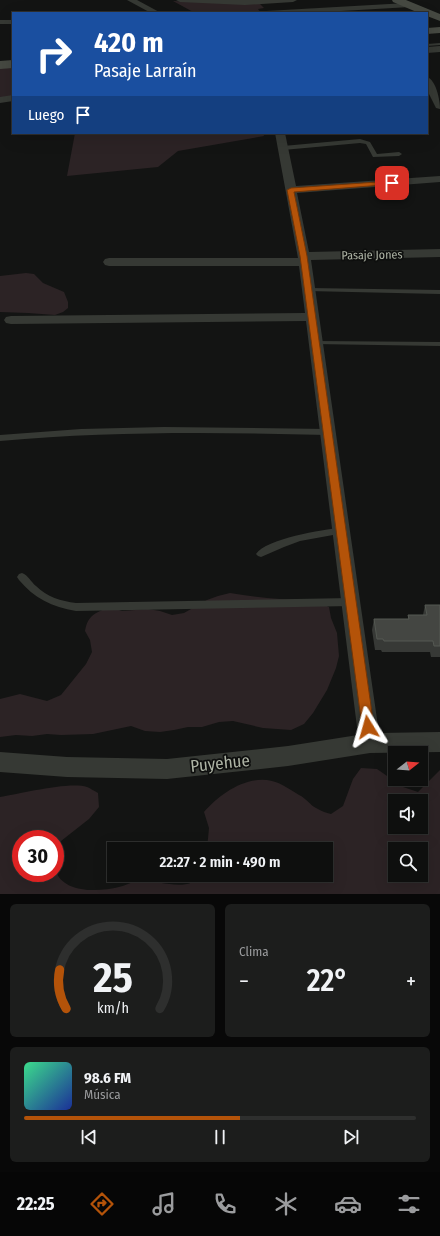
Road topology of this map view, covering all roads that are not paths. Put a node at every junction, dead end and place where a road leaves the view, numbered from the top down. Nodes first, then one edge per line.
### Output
1 (131, 0) edge
2 (180, 0) edge
3 (293, 0) edge
4 (326, 0) edge
5 (397, 0) edge
6 (407, 5) junction
7 (336, 10) junction
8 (155, 12) edge
9 (264, 12) edge
10 (427, 12) edge
11 (428, 12) edge
12 (438, 16) edge
13 (0, 22) edge
14 (12, 22) edge
15 (440, 27) edge
16 (428, 28) edge
17 (440, 30) edge
18 (428, 32) edge
19 (428, 44) edge
20 (440, 44) edge
21 (440, 49) edge
22 (428, 50) edge
23 (12, 60) edge
24 (0, 61) edge
25 (12, 64) edge
26 (0, 65) edge
27 (428, 82) edge
28 (12, 98) edge
29 (0, 100) edge
30 (439, 106) dead end
31 (281, 141) edge
32 (398, 154) dead end
33 (440, 179) edge
34 (291, 190) junction
35 (440, 253) edge
36 (304, 259) junction
37 (109, 262) dead end
38 (309, 290) junction
39 (440, 292) edge
40 (312, 317) junction
41 (11, 320) dead end
42 (316, 343) junction
43 (440, 344) edge
44 (328, 432) junction
45 (0, 438) edge
46 (342, 531) junction
47 (261, 554) dead end
48 (22, 577) dead end
49 (351, 602) junction
50 (440, 742) edge
51 (370, 743) junction
52 (0, 762) edge

1 - 8 street
2 - 3 street
4 - 7 street
5 - 6 main road
6 - 7 street
6 - 10 main road
7 - 9 street
11 - 12 main road
13 - 14 street
15 - 16 main road
17 - 18 main road
19 - 20 lane
21 - 22 street
23 - 24 main road
25 - 26 main road
27 - 30 street
28 - 29 street
31 - 32 lane
31 - 34 street
33 - 34 street
34 - 36 street
35 - 36 street, Pasaje Jones
36 - 37 street, Pasaje Jones
36 - 38 street
38 - 39 lane
38 - 40 street
40 - 41 street
40 - 42 street
42 - 43 lane
42 - 44 street
44 - 45 lane
44 - 46 street
46 - 47 lane
46 - 49 street
48 - 49 lane
49 - 51 street
50 - 51 street, Puyehue
51 - 52 street, Puyehue

